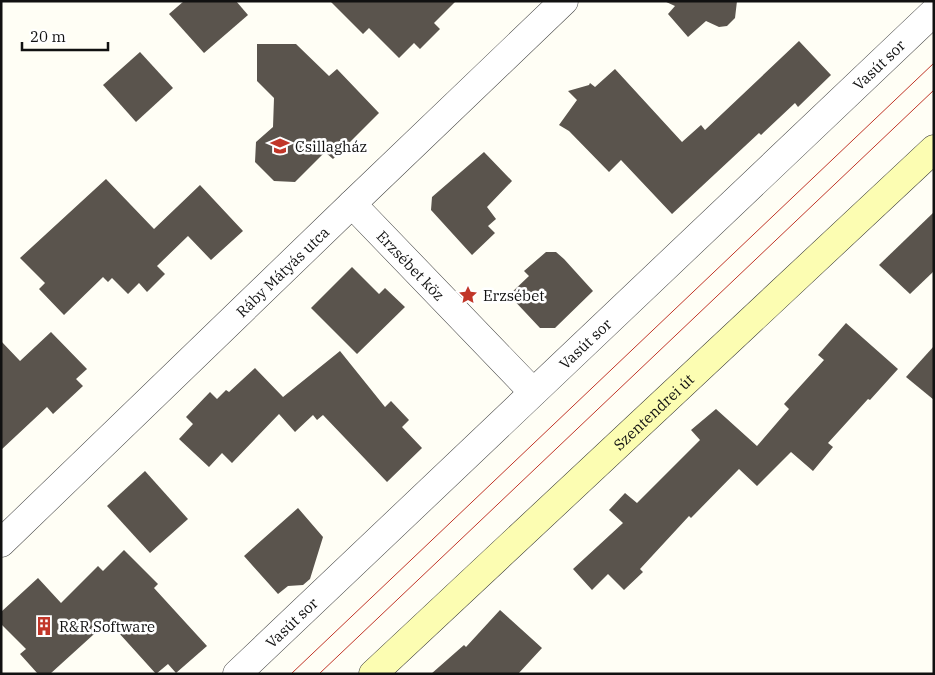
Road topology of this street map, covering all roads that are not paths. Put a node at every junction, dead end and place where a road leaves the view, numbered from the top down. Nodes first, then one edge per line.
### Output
1 (564, 1) edge
2 (934, 12) edge
3 (934, 149) edge
4 (352, 204) junction
5 (533, 392) junction
6 (1, 543) edge
7 (237, 674) edge
8 (373, 674) edge

1 - 4 street, Ráby Mátyás utca
2 - 5 street, Vasút sor
3 - 8 main road, Szentendrei út
4 - 5 street, Erzsébet köz
4 - 6 street, Ráby Mátyás utca
5 - 7 street, Vasút sor

